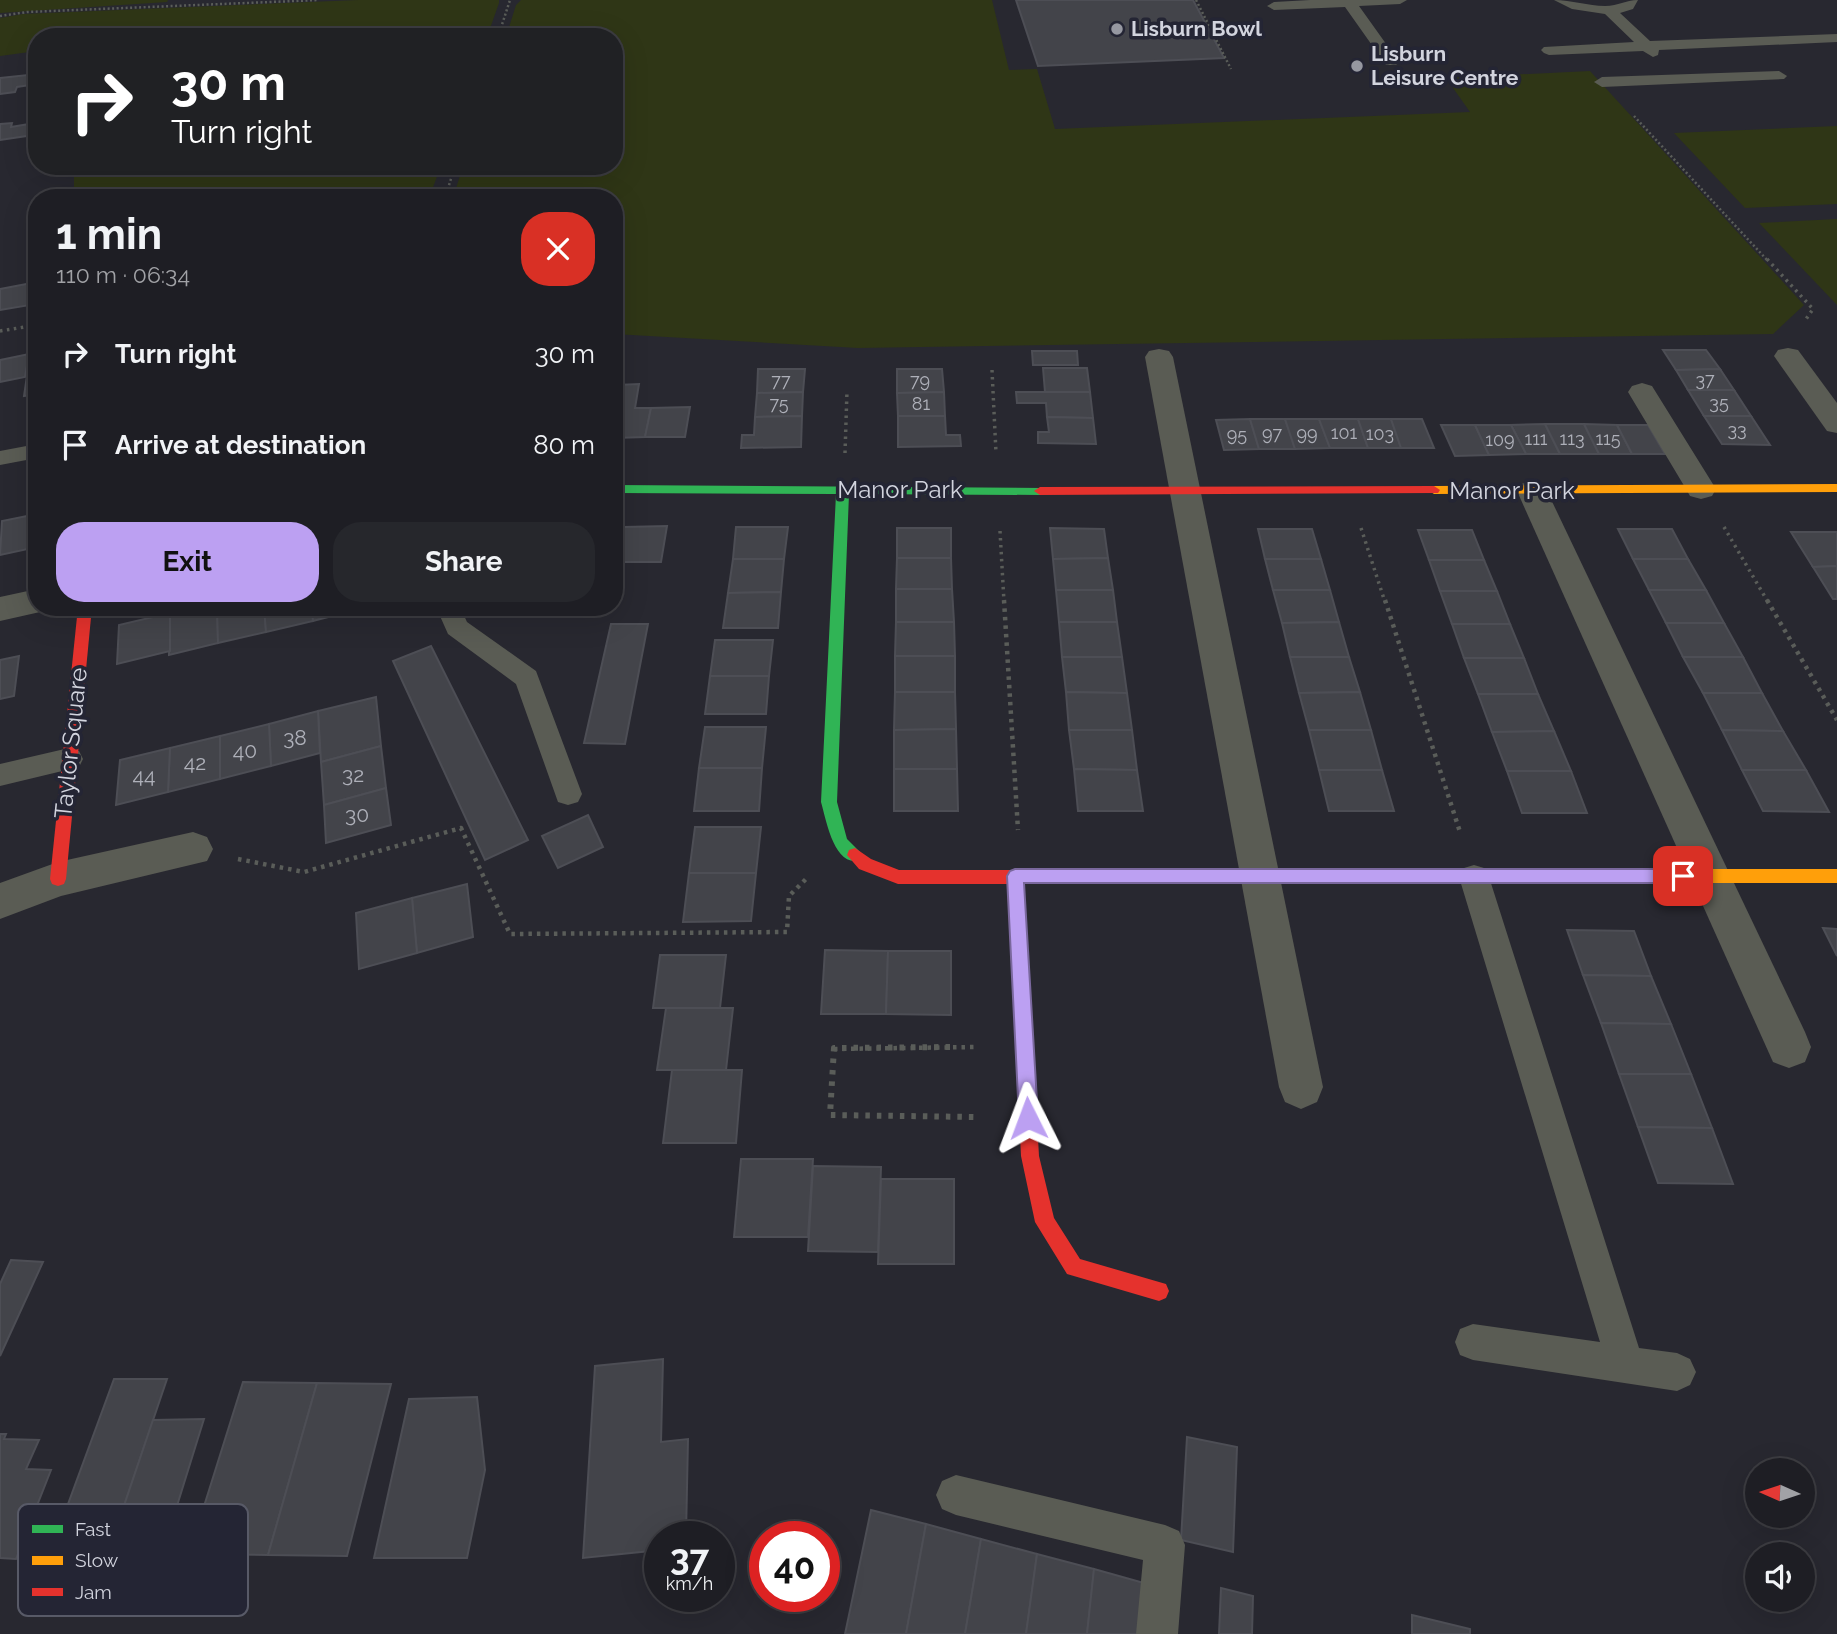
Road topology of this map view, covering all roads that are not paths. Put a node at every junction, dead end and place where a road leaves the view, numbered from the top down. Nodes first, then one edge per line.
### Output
1 (1400, 0) edge
2 (1561, 0) edge
3 (1631, 0) edge
4 (1349, 3) junction
5 (1274, 6) dead end
6 (1609, 10) junction
7 (1837, 38) edge
8 (1647, 46) junction
9 (1549, 50) dead end
10 (1391, 62) dead end
11 (1779, 76) dead end
12 (1681, 79) junction
13 (1602, 82) road end
14 (1788, 356) road end
15 (1159, 357) dead end
16 (1642, 392) dead end
17 (1837, 424) edge
18 (28, 453) edge
19 (0, 458) edge
20 (1837, 488) edge
21 (623, 489) edge
22 (843, 489) junction
23 (1701, 489) junction
24 (1531, 491) junction
25 (1186, 492) junction
26 (28, 603) edge
27 (0, 609) edge
28 (84, 616) edge
29 (452, 616) edge
30 (69, 759) junction
31 (0, 775) edge
32 (568, 794) dead end
33 (193, 849) road end
34 (1015, 876) junction
35 (1709, 876) junction
36 (1837, 876) edge
37 (1261, 877) junction
38 (1474, 877) junction
39 (58, 879) junction
40 (0, 901) edge
41 (1789, 1047) dead end
42 (1301, 1087) dead end
43 (1159, 1291) dead end
44 (1473, 1342) dead end
45 (1626, 1364) junction
46 (1677, 1372) dead end
47 (956, 1495) dead end
48 (1157, 1634) edge

1 - 4 lane
2 - 6 lane
3 - 6 lane
4 - 5 lane
4 - 10 lane
6 - 8 lane
7 - 8 lane
8 - 9 lane
8 - 12 lane
11 - 12 lane
12 - 13 lane
14 - 17 street
15 - 25 street
16 - 23 street
18 - 19 lane
20 - 23 street, Manor Park
21 - 22 street, Manor Park
22 - 25 street, Manor Park
22 - 34 street
23 - 24 street, Manor Park
24 - 25 street, Manor Park
24 - 35 street
25 - 37 street
26 - 27 street
28 - 30 street, Taylor Square
29 - 32 lane
30 - 31 lane
30 - 39 street, Taylor Square
33 - 39 street
34 - 37 street
34 - 43 street
35 - 36 street
35 - 38 street
35 - 41 street
37 - 38 street
37 - 42 street
38 - 45 lane
39 - 40 street
44 - 45 lane
45 - 46 lane
47 - 48 lane

